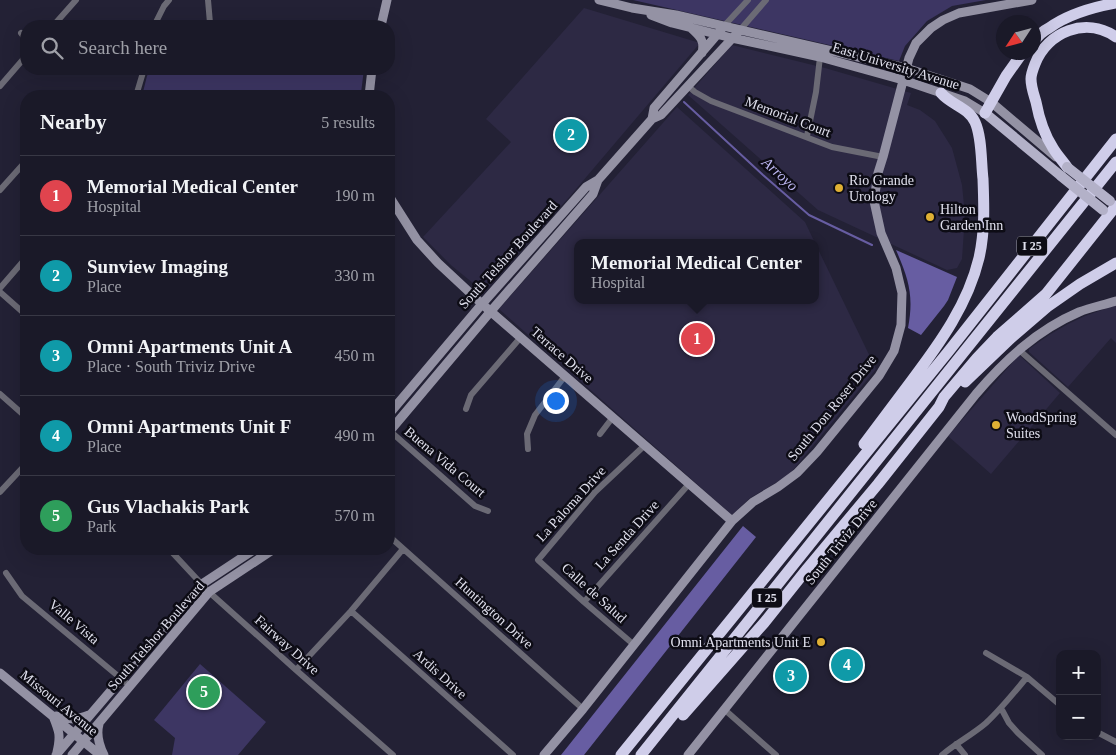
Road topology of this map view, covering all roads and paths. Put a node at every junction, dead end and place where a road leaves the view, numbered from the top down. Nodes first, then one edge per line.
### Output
1 (76, 0) edge
2 (168, 0) edge
3 (208, 0) edge
4 (387, 0) edge
5 (599, 0) edge
6 (748, 0) edge
7 (766, 0) edge
8 (1032, 0) edge
9 (1116, 3) edge
10 (632, 8) junction
11 (58, 20) edge
12 (157, 20) edge
13 (210, 20) edge
14 (382, 20) edge
15 (690, 27) junction
16 (721, 30) junction
17 (740, 30) junction
18 (1041, 34) edge
19 (1116, 37) edge
20 (732, 38) junction
21 (702, 53) junction
22 (820, 58) junction
23 (1017, 60) edge
24 (20, 63) edge
25 (906, 68) junction
26 (142, 75) edge
27 (371, 75) edge
28 (903, 80) junction
29 (0, 85) edge
30 (688, 86) junction
31 (138, 90) edge
32 (370, 90) edge
33 (941, 93) junction
34 (991, 102) junction
35 (985, 113) junction
36 (652, 119) junction
37 (807, 136) junction
38 (1116, 140) edge
39 (883, 157) junction
40 (1116, 162) edge
41 (20, 168) edge
42 (1064, 171) junction
43 (598, 180) junction
44 (0, 190) edge
45 (1114, 204) edge
46 (395, 205) edge
47 (570, 206) junction
48 (577, 212) junction
49 (1109, 216) edge
50 (1116, 263) edge
51 (20, 265) edge
52 (0, 288) edge
53 (0, 292) edge
54 (1116, 295) edge
55 (1116, 301) edge
56 (482, 304) junction
57 (1099, 306) junction
58 (20, 310) edge
59 (491, 311) junction
60 (521, 337) junction
61 (1019, 350) junction
62 (565, 376) junction
63 (0, 394) edge
64 (395, 407) edge
65 (938, 407) junction
66 (466, 409) dead end
67 (20, 412) edge
68 (613, 417) junction
69 (395, 424) edge
70 (600, 434) dead end
71 (1116, 435) edge
72 (395, 436) edge
73 (645, 445) junction
74 (528, 449) dead end
75 (20, 470) edge
76 (689, 484) junction
77 (0, 492) edge
78 (488, 511) dead end
79 (814, 518) junction
80 (732, 521) junction
81 (395, 542) edge
82 (403, 549) junction
83 (175, 555) edge
84 (246, 555) edge
85 (265, 555) edge
86 (538, 560) joint
87 (6, 573) dead end
88 (202, 584) junction
89 (210, 592) junction
90 (584, 602) junction
91 (351, 611) junction
92 (633, 644) junction
93 (986, 653) dead end
94 (296, 670) junction
95 (0, 672) edge
96 (1027, 677) junction
97 (121, 679) junction
98 (130, 686) junction
99 (1056, 702) edge
100 (1001, 708) junction
101 (583, 709) junction
102 (724, 710) junction
103 (91, 713) junction
104 (53, 716) junction
105 (100, 721) junction
106 (74, 733) junction
107 (1101, 734) edge
108 (84, 741) junction
109 (1116, 742) edge
110 (956, 744) junction
111 (56, 755) edge
112 (72, 755) edge
113 (102, 755) edge
114 (393, 755) edge
115 (513, 755) edge
116 (544, 755) edge
117 (621, 755) edge
118 (641, 755) edge
119 (647, 755) edge
120 (688, 755) edge
121 (776, 755) edge
122 (942, 755) edge
123 (965, 755) edge
124 (1042, 755) edge

1 - 11 street
2 - 12 street
3 - 13 street
4 - 14 main road
5 - 10 main road, East University Avenue
6 - 16 street, South Telshor Boulevard
7 - 17 street, South Telshor Boulevard
8 - 25 main road, South Don Roser Drive
9 - 18 highway
10 - 15 main road, East University Avenue
10 - 16 main road, East University Avenue
15 - 16 main road, East University Avenue
15 - 21 main road
16 - 17 main road, East University Avenue
16 - 20 main road, East University Avenue
16 - 21 main road, South Telshor Boulevard
17 - 20 main road, South Telshor Boulevard
17 - 25 main road, East University Avenue
19 - 42 highway
20 - 22 main road, East University Avenue
20 - 30 main road, South Telshor Boulevard
21 - 36 main road, South Telshor Boulevard
22 - 28 main road, East University Avenue
22 - 37 street
23 - 34 highway
24 - 29 street
25 - 28 main road, South Don Roser Drive
25 - 34 main road, East University Avenue
26 - 31 street
27 - 32 main road
28 - 33 main road, East University Avenue
28 - 39 main road, South Don Roser Drive
30 - 36 main road, South Telshor Boulevard
30 - 37 street, Memorial Court
33 - 35 main road, East University Avenue
33 - 79 highway
34 - 35 highway
34 - 42 main road, East University Avenue
35 - 42 main road, East University Avenue
36 - 43 main road, South Telshor Boulevard
37 - 39 street, Memorial Court
38 - 79 highway, I 25
39 - 80 main road, South Don Roser Drive
40 - 118 highway, I 25
41 - 44 street
42 - 45 main road, East University Avenue, bridge
42 - 49 main road, East University Avenue, bridge
43 - 47 main road, South Telshor Boulevard
43 - 48 main road, South Telshor Boulevard
45 - 49 highway
46 - 56 main road, Terrace Drive
47 - 48 main road
47 - 56 main road, South Telshor Boulevard
48 - 59 main road, South Telshor Boulevard
49 - 65 highway
50 - 65 highway
51 - 52 street
53 - 58 street
54 - 57 main road
55 - 57 main road
56 - 59 main road, Terrace Drive
56 - 64 main road, South Telshor Boulevard
57 - 61 main road, South Triviz Drive
59 - 60 main road, Terrace Drive
59 - 69 main road, South Telshor Boulevard
60 - 62 main road, Terrace Drive
60 - 66 street
61 - 71 street
61 - 102 main road, South Triviz Drive
62 - 68 main road, Terrace Drive
62 - 74 street
63 - 67 street
65 - 119 highway
68 - 70 street
68 - 73 main road, Terrace Drive
72 - 78 street, Buena Vida Court
73 - 76 main road, Terrace Drive
73 - 86 street, La Paloma Drive
75 - 77 street
76 - 80 main road, Terrace Drive
76 - 90 street, La Senda Drive
79 - 117 highway, I 25
80 - 92 main road, South Don Roser Drive
81 - 82 street, Huntington Drive
82 - 91 street
82 - 101 street, Huntington Drive
83 - 88 street, Fairway Drive
84 - 88 main road, South Telshor Boulevard
85 - 89 main road, South Telshor Boulevard
86 - 90 street, Calle de Salud
87 - 97 street, Valle Vista
88 - 89 street, Fairway Drive
88 - 97 main road, South Telshor Boulevard
89 - 94 street, Fairway Drive
89 - 98 main road, South Telshor Boulevard
90 - 92 street, Calle de Salud
91 - 94 street
91 - 115 street, Ardis Drive
92 - 101 main road, South Don Roser Drive
93 - 96 street
94 - 114 street, Fairway Drive
95 - 104 main road, Missouri Avenue
96 - 99 street
96 - 100 street
97 - 98 street, Valle Vista
97 - 103 main road, South Telshor Boulevard
98 - 105 main road, South Telshor Boulevard
100 - 110 street
100 - 124 street
101 - 116 main road, South Don Roser Drive
102 - 120 main road, South Triviz Drive
102 - 121 street
103 - 104 main road
103 - 106 main road, South Telshor Boulevard
104 - 106 main road, Missouri Avenue
104 - 111 main road
105 - 108 main road, South Telshor Boulevard
105 - 113 main road
106 - 108 main road, Missouri Avenue
106 - 111 main road, South Telshor Boulevard
107 - 109 street
108 - 112 main road, South Telshor Boulevard
108 - 113 main road, Missouri Avenue
110 - 122 street
110 - 123 street

